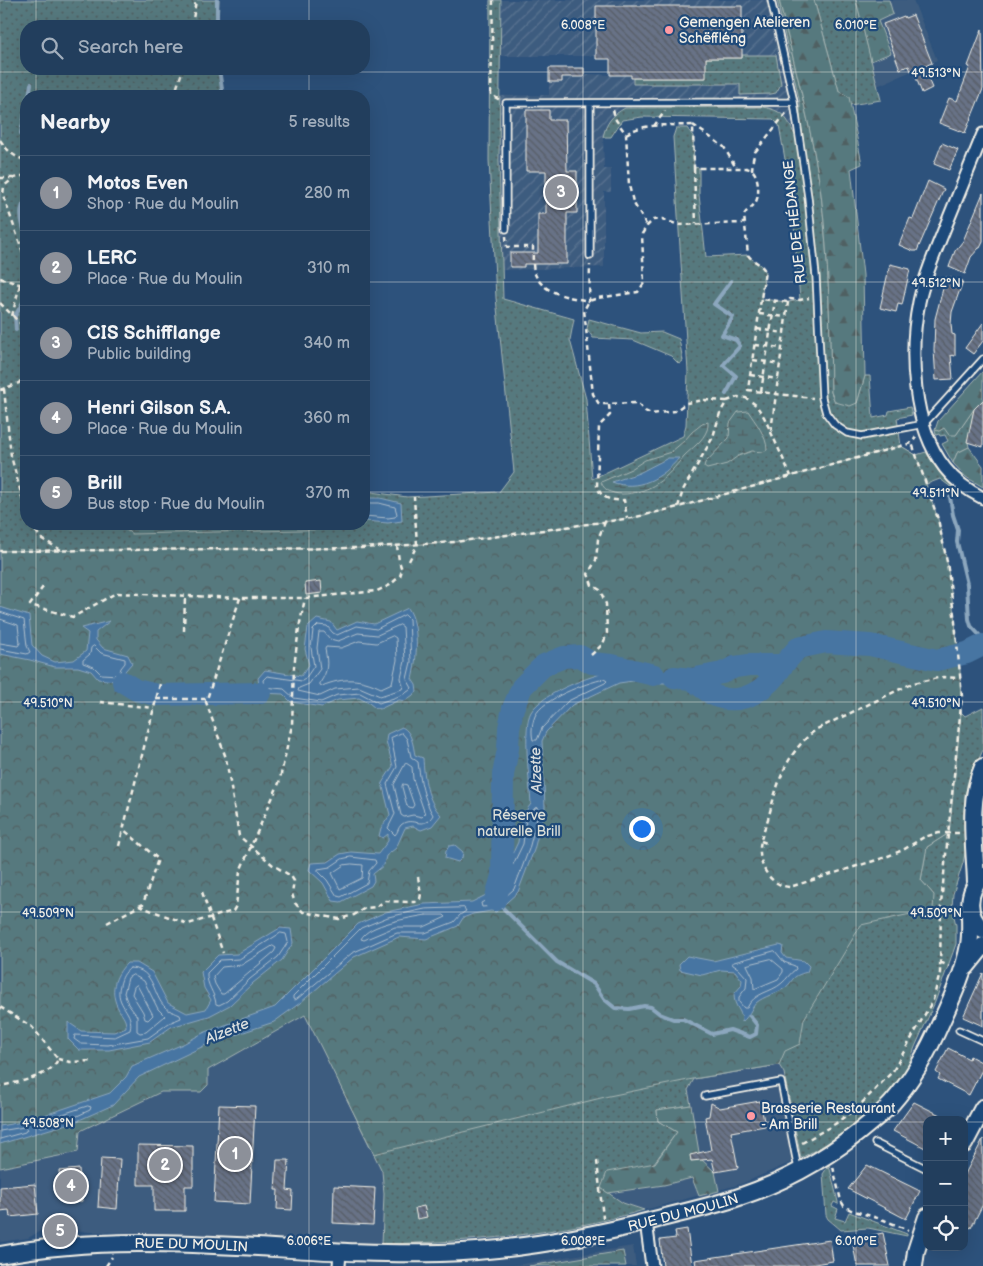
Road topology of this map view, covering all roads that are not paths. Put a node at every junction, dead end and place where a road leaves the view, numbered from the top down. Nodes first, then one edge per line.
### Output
1 (771, 0) edge
2 (794, 102) junction
3 (590, 104) junction
4 (983, 134) edge
5 (506, 230) road end
6 (590, 256) road end
7 (983, 359) edge
8 (924, 424) junction
9 (983, 498) edge
10 (983, 767) edge
11 (979, 880) edge
12 (970, 911) junction
13 (983, 930) edge
14 (983, 946) edge
15 (962, 973) junction
16 (959, 1030) dead end
17 (983, 1041) edge
18 (704, 1096) dead end
19 (983, 1108) edge
20 (968, 1136) edge
21 (875, 1143) dead end
22 (923, 1167) edge
23 (798, 1171) junction
24 (646, 1222) junction
25 (923, 1231) edge
26 (0, 1255) edge
27 (339, 1259) edge
28 (915, 1259) edge
29 (652, 1266) edge

1 - 2 lane, RUE DE HÉDANGE
2 - 3 lane
2 - 8 lane, RUE DE HÉDANGE
3 - 5 lane
3 - 6 lane
4 - 8 street
7 - 8 lane
8 - 9 street
10 - 11 main road
11 - 12 main road
12 - 13 main road
12 - 15 main road
14 - 15 main road
15 - 23 main road, RUE DU MOULIN
16 - 17 lane
18 - 23 lane
19 - 20 main road
21 - 22 lane
23 - 24 main road, RUE DU MOULIN
24 - 27 main road, RUE DU MOULIN
24 - 29 street
25 - 28 main road
26 - 27 main road, RUE DU MOULIN

